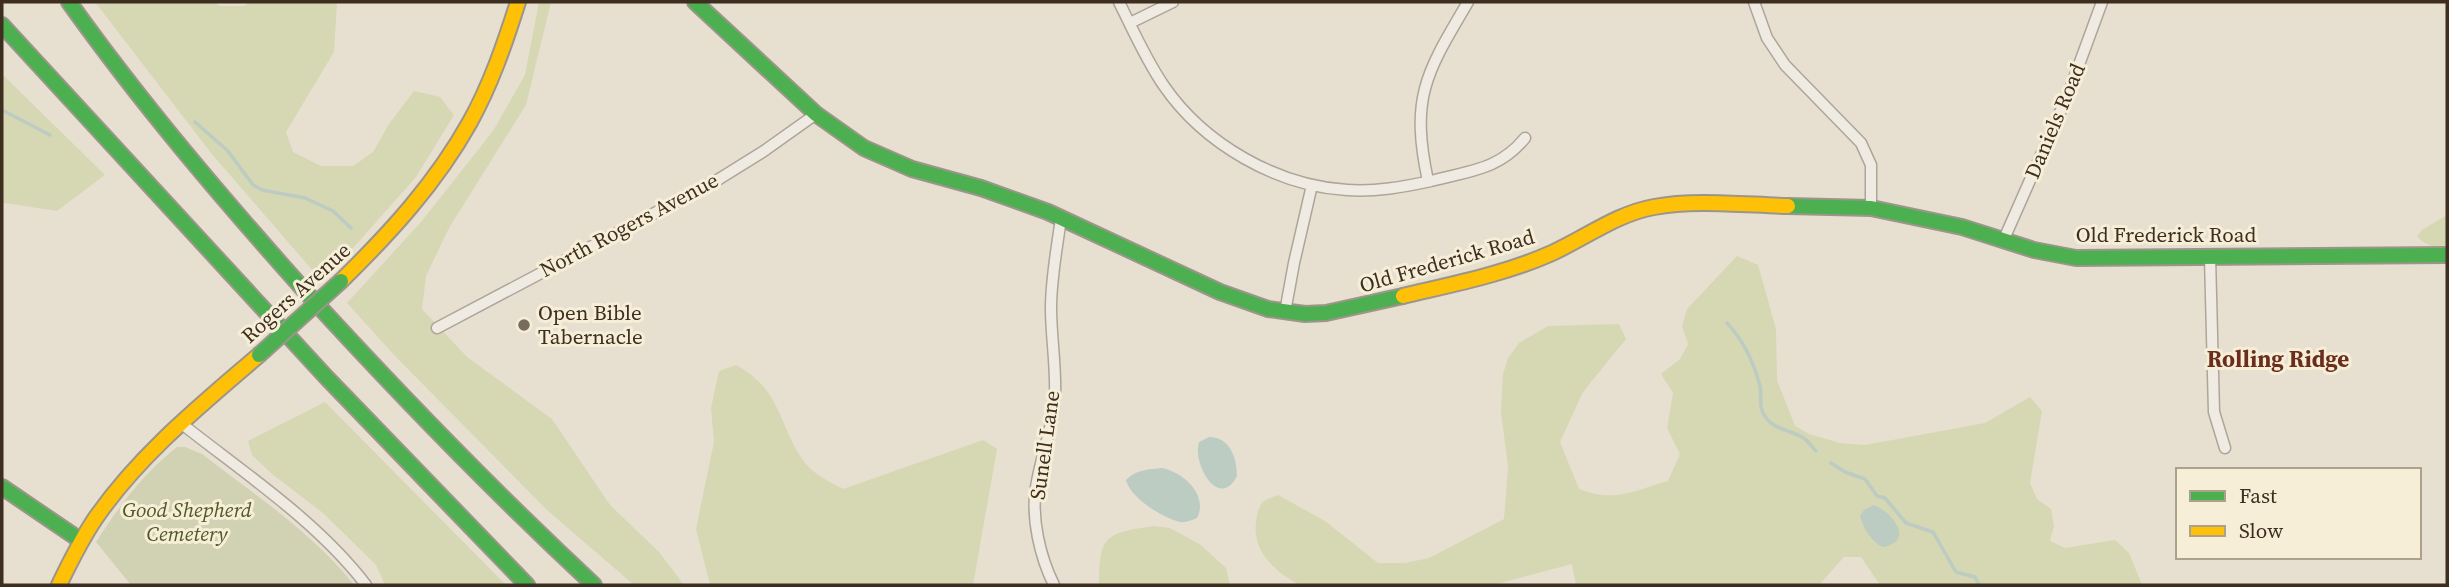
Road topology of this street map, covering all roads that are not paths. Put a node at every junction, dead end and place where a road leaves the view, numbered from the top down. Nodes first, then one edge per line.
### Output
1 (69, 2) edge
2 (517, 2) edge
3 (695, 2) edge
4 (1119, 2) edge
5 (1172, 2) edge
6 (1468, 2) edge
7 (1754, 2) edge
8 (2102, 2) edge
9 (1130, 23) junction
10 (2, 25) edge
11 (816, 114) junction
12 (1525, 138) dead end
13 (1428, 181) junction
14 (1312, 185) junction
15 (1871, 208) junction
16 (1061, 218) junction
17 (2004, 239) junction
18 (2447, 255) edge
19 (2210, 257) junction
20 (1285, 312) junction
21 (437, 328) dead end
22 (182, 424) junction
23 (2225, 448) dead end
24 (2, 487) edge
25 (80, 540) junction
26 (59, 585) edge
27 (366, 585) edge
28 (527, 585) edge
29 (594, 585) edge
30 (1054, 585) edge

1 - 29 main road
2 - 22 main road, Rogers Avenue, bridge
3 - 11 main road, Old Frederick Road
4 - 9 street
5 - 9 street
6 - 13 street
7 - 15 street
8 - 17 street, Daniels Road
9 - 14 street
10 - 28 main road
11 - 16 main road, Old Frederick Road
11 - 21 street, North Rogers Avenue
12 - 13 street
13 - 14 street
14 - 20 street
15 - 17 main road, Old Frederick Road
15 - 20 main road, Old Frederick Road
16 - 20 main road, Old Frederick Road
16 - 30 street, Sunell Lane
17 - 19 main road, Old Frederick Road
18 - 19 main road, Old Frederick Road
19 - 23 street
22 - 25 main road, Rogers Avenue
22 - 27 street
24 - 25 main road
25 - 26 main road, Rogers Avenue

